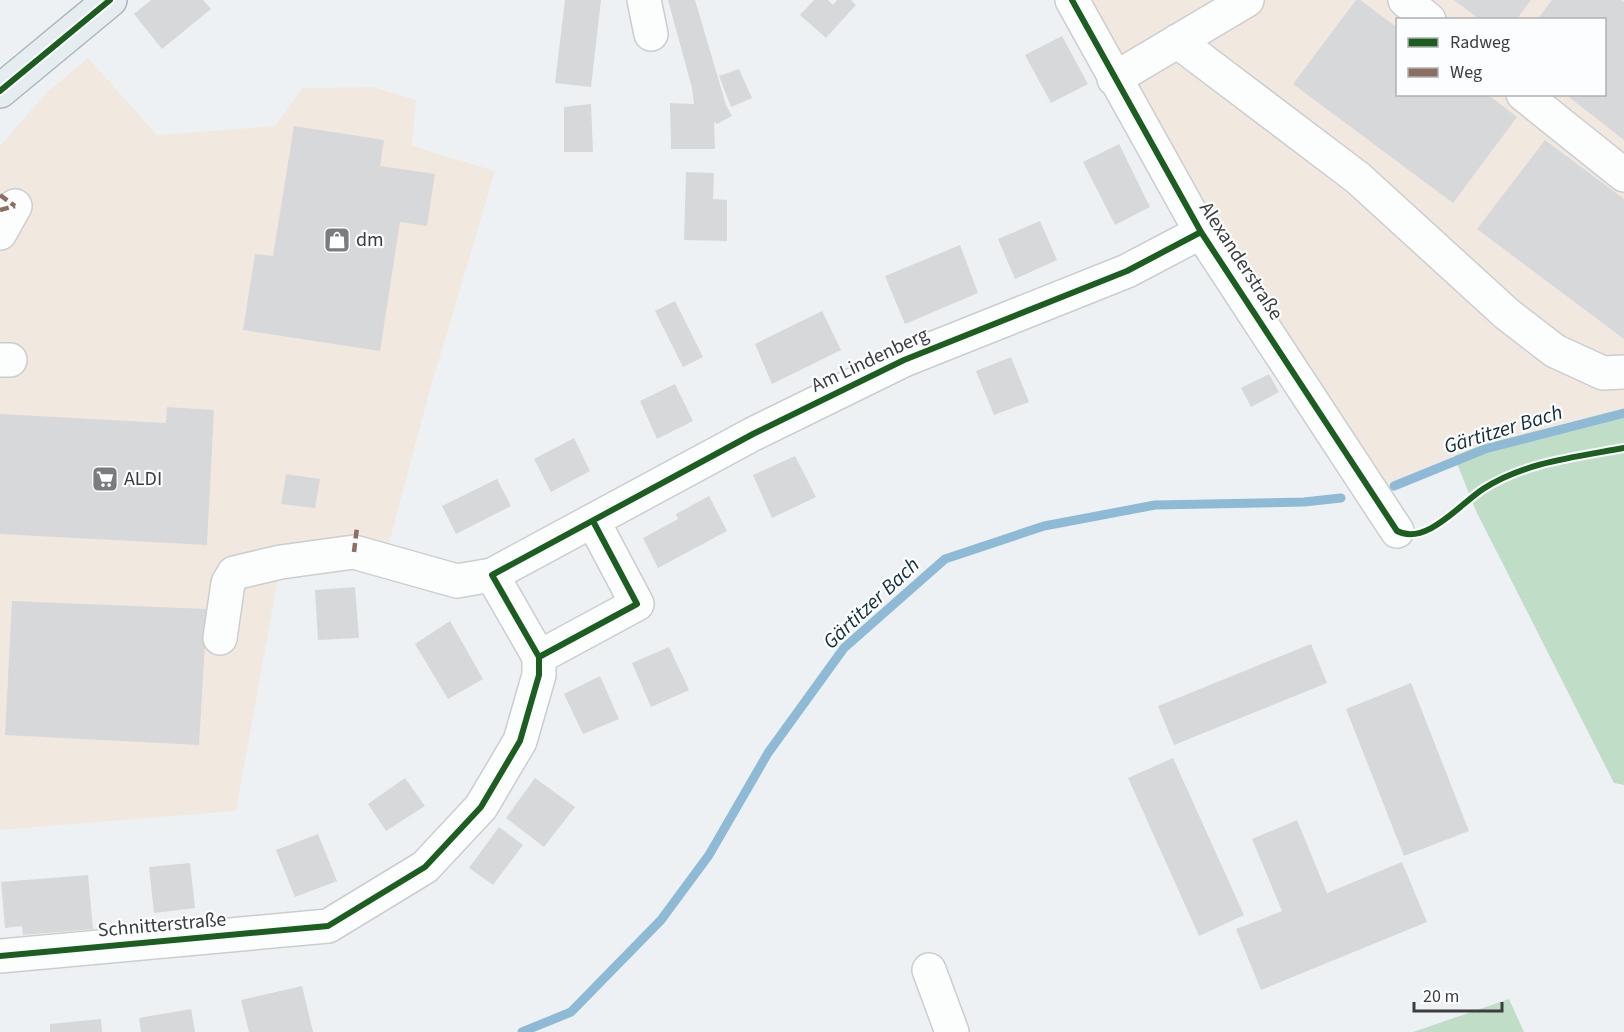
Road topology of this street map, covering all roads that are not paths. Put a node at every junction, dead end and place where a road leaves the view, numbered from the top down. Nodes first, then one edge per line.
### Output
1 (110, 0) edge
2 (644, 0) edge
3 (1072, 0) edge
4 (1247, 0) edge
5 (1405, 0) edge
6 (1428, 18) edge
7 (651, 34) dead end
8 (1177, 41) junction
9 (1114, 79) junction
10 (0, 92) edge
11 (1525, 96) edge
12 (1624, 175) edge
13 (1201, 232) junction
14 (1624, 372) edge
15 (593, 521) junction
16 (1397, 531) dead end
17 (492, 576) junction
18 (220, 638) dead end
19 (539, 657) junction
20 (0, 956) edge
21 (929, 970) dead end
22 (952, 1032) edge

1 - 10 main road
2 - 7 street
3 - 9 street, Alexanderstraße
4 - 8 street
5 - 6 street
8 - 9 street
8 - 14 street
9 - 13 street, Alexanderstraße
11 - 12 street
13 - 15 street, Am Lindenberg
13 - 16 street, Alexanderstraße
15 - 17 street, Am Lindenberg
15 - 19 street
17 - 18 street
17 - 19 street
19 - 20 street, Schnitterstraße
21 - 22 street

